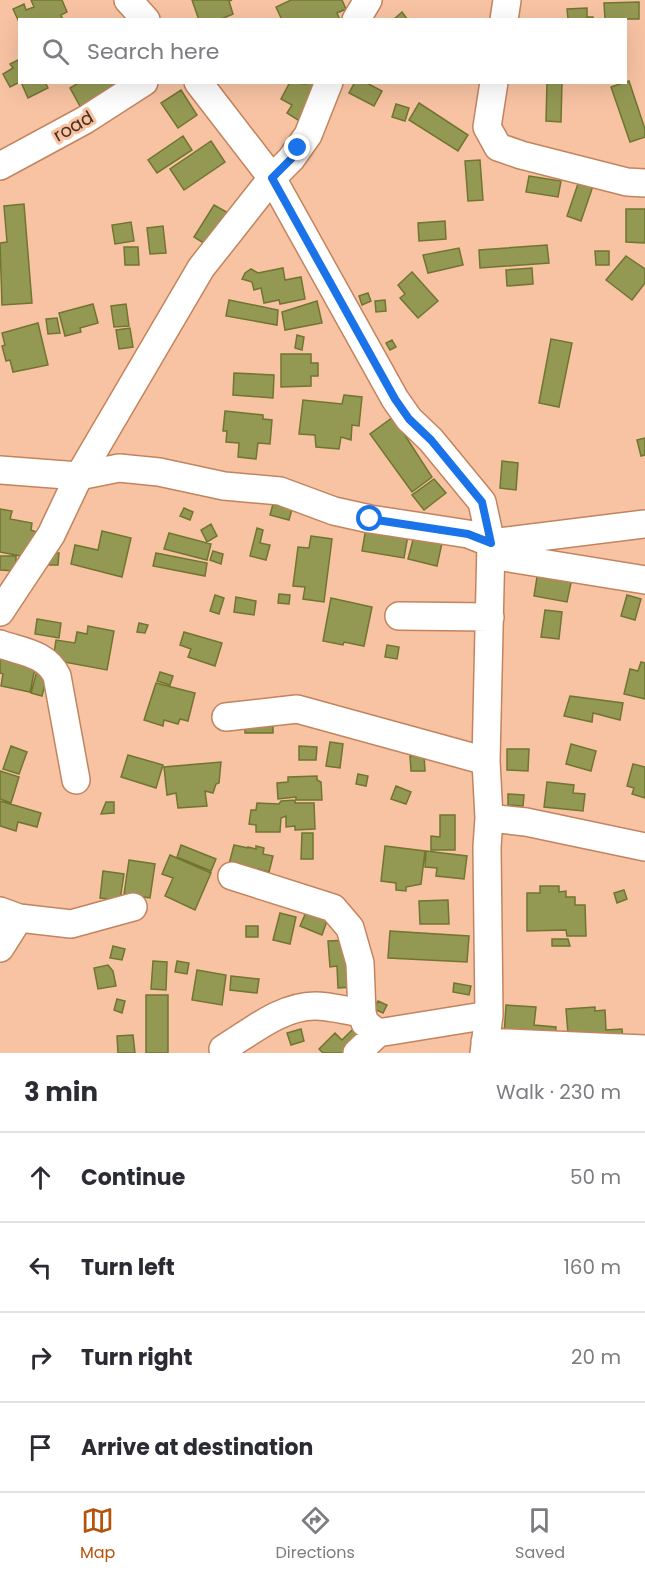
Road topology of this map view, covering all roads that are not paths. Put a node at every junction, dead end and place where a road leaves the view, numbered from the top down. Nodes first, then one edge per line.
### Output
1 (128, 0) edge
2 (368, 0) edge
3 (507, 0) edge
4 (144, 18) edge
5 (357, 18) edge
6 (504, 18) edge
7 (141, 84) edge
8 (200, 84) edge
9 (328, 84) edge
10 (494, 84) edge
11 (0, 166) edge
12 (272, 178) junction
13 (645, 183) edge
14 (0, 470) edge
15 (79, 476) junction
16 (645, 524) edge
17 (491, 549) junction
18 (645, 580) edge
19 (0, 612) edge
20 (399, 615) dead end
21 (490, 617) junction
22 (0, 644) edge
23 (226, 717) dead end
24 (486, 761) junction
25 (76, 780) dead end
26 (489, 818) junction
27 (645, 847) edge
28 (232, 876) dead end
29 (132, 907) dead end
30 (9, 914) edge
31 (0, 948) edge
32 (489, 1016) junction
33 (370, 1023) junction
34 (484, 1048) edge
35 (223, 1049) dead end
36 (645, 1049) edge
37 (357, 1053) edge

1 - 4 street
2 - 5 street
3 - 6 street
7 - 11 street, road
8 - 12 street
9 - 12 street
10 - 13 street
12 - 15 street
12 - 17 street
14 - 15 street
15 - 17 street
15 - 19 street
16 - 17 street
17 - 18 street
17 - 21 street
20 - 21 street
21 - 24 street
22 - 25 street
23 - 24 street
24 - 26 street
26 - 27 street
26 - 32 street
28 - 33 street
29 - 30 street
30 - 31 street
32 - 33 street
32 - 34 street
33 - 35 street
33 - 37 street
34 - 36 street

